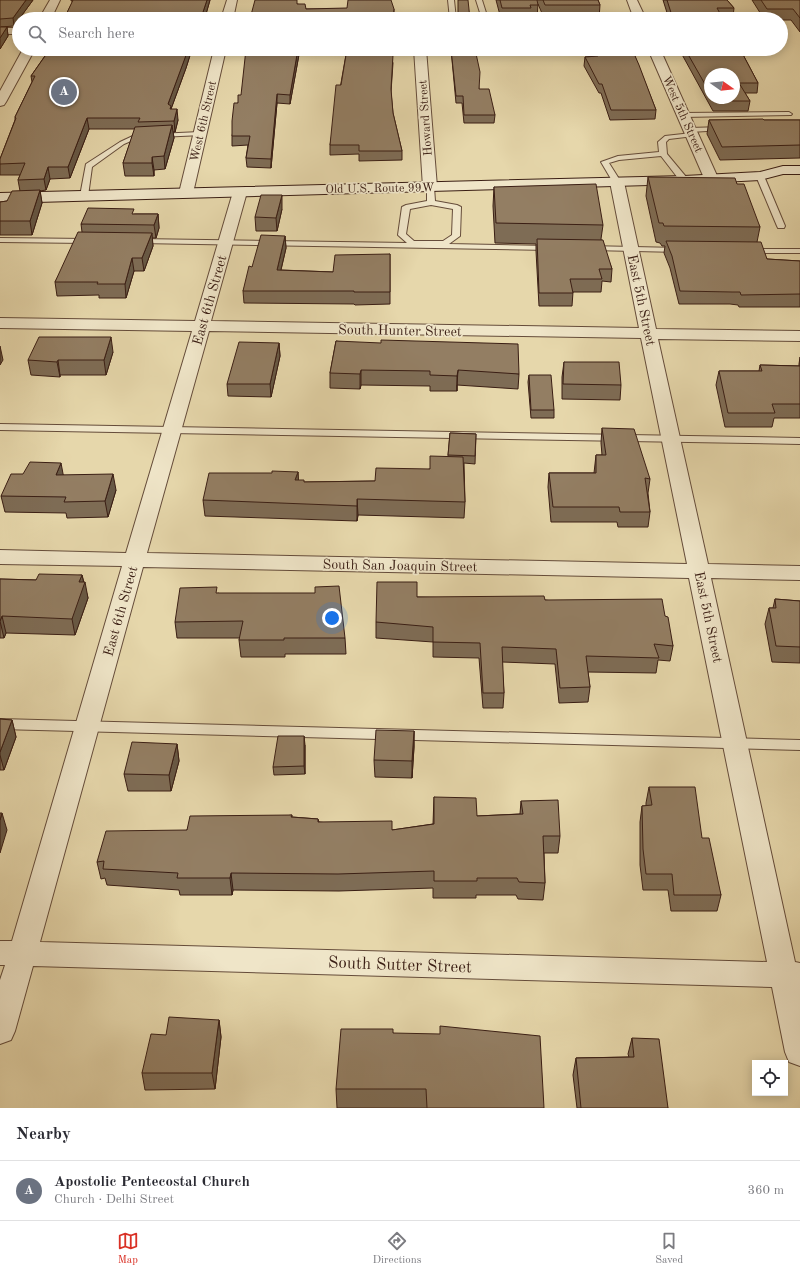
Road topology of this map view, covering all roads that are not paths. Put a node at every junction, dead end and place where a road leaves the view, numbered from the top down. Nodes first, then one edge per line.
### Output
1 (55, 0) edge
2 (232, 0) edge
3 (451, 0) edge
4 (479, 0) edge
5 (632, 0) edge
6 (49, 12) edge
7 (229, 12) edge
8 (452, 12) edge
9 (483, 12) edge
10 (637, 12) edge
11 (0, 31) edge
12 (12, 31) edge
13 (25, 56) edge
14 (218, 56) edge
15 (421, 56) edge
16 (657, 56) edge
17 (0, 102) edge
18 (759, 114) junction
19 (789, 114) dead end
20 (683, 115) junction
21 (764, 123) edge
22 (728, 129) edge
23 (691, 133) junction
24 (200, 134) junction
25 (664, 154) junction
26 (800, 170) edge
27 (760, 176) junction
28 (712, 178) junction
29 (684, 180) junction
30 (800, 180) edge
31 (617, 182) junction
32 (430, 187) junction
33 (240, 192) junction
34 (186, 193) junction
35 (84, 196) junction
36 (0, 198) edge
37 (431, 203) junction
38 (781, 226) dead end
39 (0, 240) edge
40 (93, 241) edge
41 (132, 241) edge
42 (226, 243) junction
43 (560, 248) edge
44 (584, 248) edge
45 (631, 249) junction
46 (685, 250) edge
47 (739, 250) edge
48 (800, 251) edge
49 (0, 323) edge
50 (201, 327) junction
51 (649, 334) junction
52 (800, 336) edge
53 (0, 427) edge
54 (172, 430) junction
55 (671, 438) junction
56 (800, 441) edge
57 (0, 556) edge
58 (135, 560) junction
59 (699, 572) junction
60 (800, 574) edge
61 (0, 724) edge
62 (87, 726) junction
63 (735, 744) junction
64 (800, 745) edge
65 (11, 953) edge
66 (792, 975) edge
67 (0, 1031) edge
68 (800, 1052) edge

1 - 6 street
2 - 7 street
3 - 8 lane
4 - 9 lane
5 - 10 street
11 - 12 street
13 - 17 street
14 - 24 street, West 6th Street
15 - 32 street, Howard Street
16 - 20 street, West 5th Street
18 - 19 lane
18 - 20 lane
18 - 21 lane
20 - 23 street, West 5th Street
22 - 23 lane
23 - 25 lane
23 - 28 street, West 5th Street
24 - 34 street, West 6th Street
24 - 35 lane
25 - 29 lane
25 - 31 lane
26 - 27 main road, Old U.S. Route 99W
27 - 28 main road, Old U.S. Route 99W
27 - 30 main road, Old U.S. Route 99W
27 - 38 lane
28 - 29 main road, Old U.S. Route 99W
29 - 31 main road, Old U.S. Route 99W
31 - 32 main road, Old U.S. Route 99W
31 - 45 street, East 5th Street
32 - 33 main road, Old U.S. Route 99W
32 - 37 lane
33 - 34 main road, Old U.S. Route 99W
33 - 42 street, East 6th Street
34 - 35 main road, Old U.S. Route 99W
35 - 36 main road, Old U.S. Route 99W
37 - 37 lane
39 - 40 lane
41 - 42 lane
42 - 43 lane
42 - 50 street, East 6th Street
44 - 45 lane
45 - 46 lane
45 - 51 street, East 5th Street
47 - 48 lane
49 - 50 street, South Hunter Street
50 - 51 street, South Hunter Street
50 - 54 street, East 6th Street
51 - 52 street, South Hunter Street
51 - 55 street, East 5th Street
53 - 54 lane
54 - 55 lane
54 - 58 street, East 6th Street
55 - 56 lane
55 - 59 street, East 5th Street
57 - 58 street, South San Joaquin Street
58 - 59 street, South San Joaquin Street
58 - 62 street, East 6th Street
59 - 60 street, South San Joaquin Street
59 - 63 street, East 5th Street
61 - 62 lane
62 - 63 lane
62 - 65 street, East 6th Street
63 - 64 lane
63 - 66 street, East 5th Street
65 - 66 street, South Sutter Street
65 - 67 street, East 6th Street
66 - 68 street, East 5th Street

